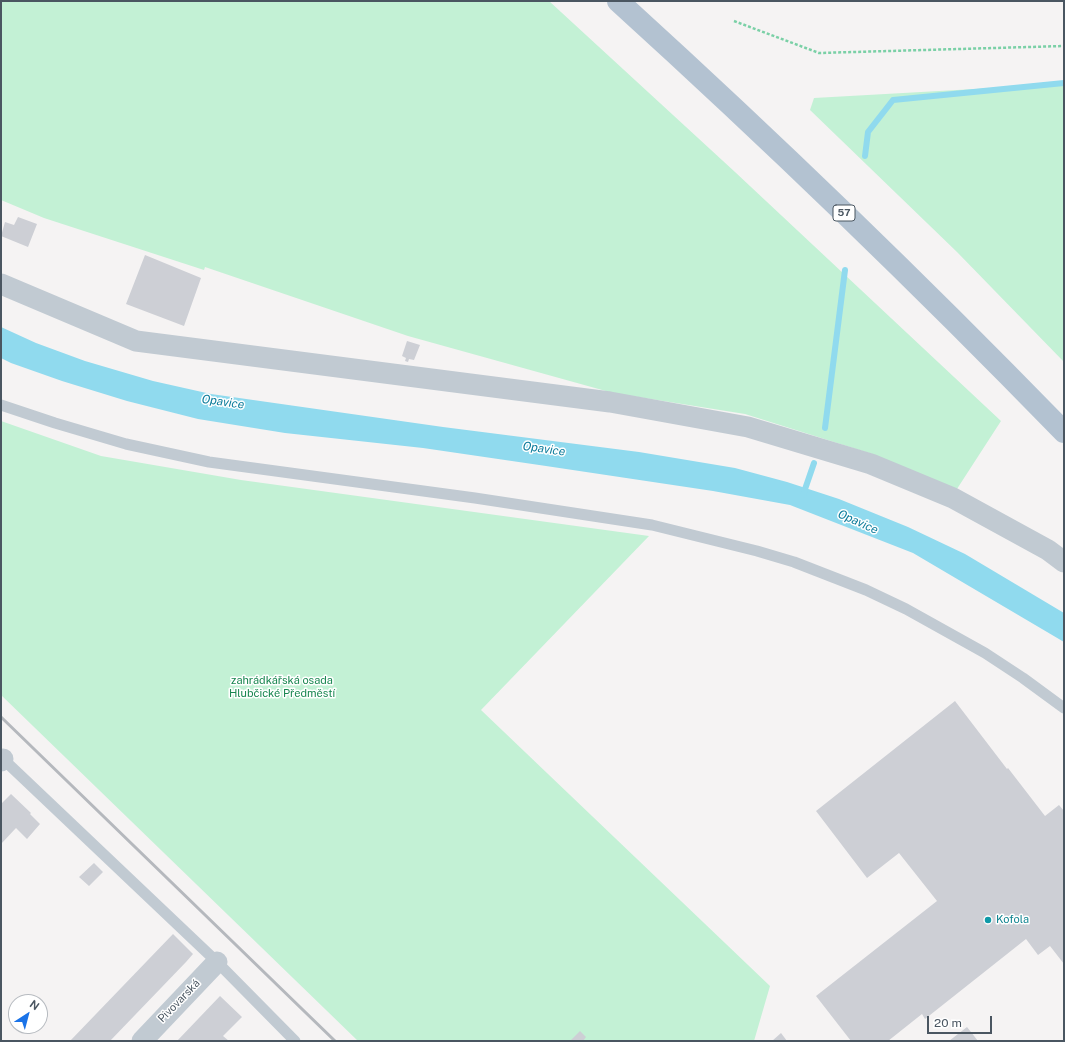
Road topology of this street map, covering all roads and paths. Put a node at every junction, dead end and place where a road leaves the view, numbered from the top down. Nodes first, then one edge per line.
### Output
1 (618, 1) edge
2 (734, 22) dead end
3 (1064, 46) edge
4 (1, 284) edge
5 (1, 406) edge
6 (1064, 432) edge
7 (1064, 562) edge
8 (1064, 708) edge
9 (2, 759) edge
10 (217, 962) junction
11 (142, 1041) edge
12 (295, 1041) edge

1 - 6 main road, 57
2 - 3 path
4 - 7 street
5 - 8 lane
9 - 10 lane
10 - 11 street, Pivovarská
10 - 12 lane

